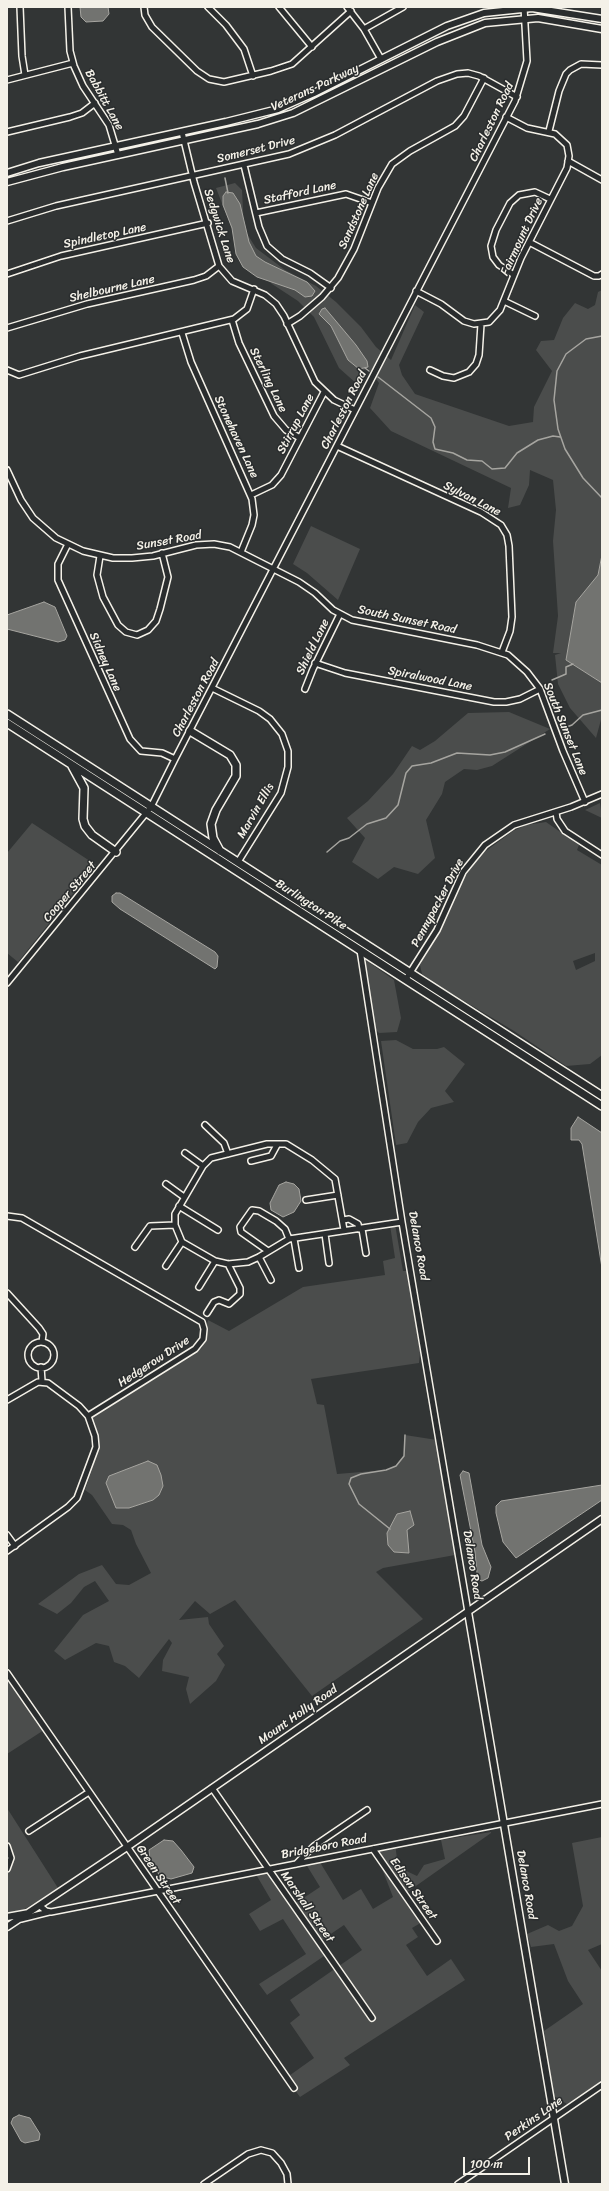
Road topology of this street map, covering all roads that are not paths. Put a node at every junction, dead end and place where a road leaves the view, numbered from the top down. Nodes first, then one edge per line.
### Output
1 (20, 7) edge
2 (68, 7) edge
3 (144, 7) edge
4 (208, 7) edge
5 (279, 7) edge
6 (404, 7) edge
7 (524, 8) edge
8 (349, 9) edge
9 (525, 18) junction
10 (602, 19) edge
11 (602, 28) edge
12 (364, 29) junction
13 (312, 47) junction
14 (381, 59) junction
15 (73, 63) junction
16 (602, 66) edge
17 (26, 75) junction
18 (253, 76) junction
19 (484, 78) junction
20 (7, 80) edge
21 (517, 97) junction
22 (95, 103) junction
23 (506, 117) junction
24 (7, 132) edge
25 (182, 132) junction
26 (549, 132) junction
27 (184, 141) junction
28 (116, 146) junction
29 (118, 155) junction
30 (568, 161) junction
31 (244, 166) junction
32 (7, 172) edge
33 (192, 176) junction
34 (602, 180) edge
35 (7, 182) edge
36 (550, 199) junction
37 (372, 203) junction
38 (256, 213) junction
39 (7, 221) edge
40 (208, 223) junction
41 (529, 242) junction
42 (219, 266) junction
43 (7, 274) edge
44 (602, 274) edge
45 (514, 275) junction
46 (331, 288) junction
47 (254, 289) junction
48 (416, 291) junction
49 (504, 301) junction
50 (535, 316) dead end
51 (232, 320) junction
52 (287, 324) junction
53 (481, 324) junction
54 (7, 328) edge
55 (182, 332) junction
56 (7, 370) edge
57 (430, 370) dead end
58 (324, 392) junction
59 (355, 410) junction
60 (300, 438) junction
61 (337, 446) junction
62 (7, 470) edge
63 (251, 495) junction
64 (68, 544) junction
65 (241, 552) junction
66 (162, 553) junction
67 (100, 556) junction
68 (274, 569) junction
69 (340, 614) junction
70 (502, 652) junction
71 (315, 663) junction
72 (212, 688) junction
73 (305, 689) dead end
74 (540, 689) junction
75 (7, 714) edge
76 (7, 722) edge
77 (190, 731) junction
78 (175, 759) junction
79 (69, 763) junction
80 (602, 794) edge
81 (585, 802) junction
82 (150, 810) junction
83 (556, 812) junction
84 (220, 851) junction
85 (116, 852) junction
86 (602, 855) edge
87 (238, 862) junction
88 (360, 950) junction
89 (410, 972) junction
90 (406, 979) junction
91 (7, 983) edge
92 (602, 1096) edge
93 (602, 1106) edge
94 (205, 1125) dead end
95 (277, 1145) junction
96 (185, 1153) dead end
97 (228, 1154) junction
98 (251, 1161) dead end
99 (203, 1166) junction
100 (166, 1184) dead end
101 (338, 1195) junction
102 (184, 1197) junction
103 (306, 1200) dead end
104 (179, 1206) junction
105 (7, 1216) edge
106 (343, 1220) junction
107 (402, 1222) junction
108 (175, 1224) junction
109 (361, 1229) junction
110 (218, 1230) dead end
111 (344, 1230) junction
112 (325, 1234) junction
113 (292, 1239) junction
114 (182, 1242) junction
115 (134, 1247) dead end
116 (268, 1251) junction
117 (366, 1253) dead end
118 (259, 1257) junction
119 (215, 1261) junction
120 (329, 1263) dead end
121 (228, 1264) junction
122 (166, 1266) dead end
123 (299, 1268) dead end
124 (271, 1280) dead end
125 (199, 1287) dead end
126 (7, 1294) edge
127 (207, 1313) dead end
128 (42, 1342) junction
129 (41, 1368) junction
130 (42, 1381) junction
131 (7, 1400) edge
132 (88, 1416) junction
133 (602, 1519) edge
134 (7, 1535) edge
135 (15, 1546) junction
136 (7, 1551) edge
137 (468, 1612) junction
138 (7, 1673) edge
139 (212, 1788) junction
140 (89, 1792) junction
141 (602, 1804) edge
142 (367, 1810) dead end
143 (504, 1822) junction
144 (29, 1831) dead end
145 (7, 1846) edge
146 (127, 1847) junction
147 (373, 1849) junction
148 (296, 1864) junction
149 (7, 1868) edge
150 (269, 1869) junction
151 (156, 1890) junction
152 (40, 1906) junction
153 (32, 1912) junction
154 (51, 1912) junction
155 (7, 1917) edge
156 (21, 1919) junction
157 (7, 1928) edge
158 (437, 1941) dead end
159 (372, 2018) dead end
160 (602, 2085) edge
161 (294, 2088) dead end
162 (554, 2118) junction
163 (204, 2184) edge
164 (288, 2184) edge
165 (458, 2184) edge
166 (564, 2184) edge

1 - 17 street
2 - 15 street, Babbitt Lane
3 - 18 street
4 - 18 street
5 - 13 street
6 - 12 street
7 - 9 street, Charleston Road
7 - 10 main road, Veterans Parkway
7 - 14 main road, Veterans Parkway
8 - 12 street
8 - 13 street
9 - 11 main road, Veterans Parkway
9 - 21 street, Charleston Road
9 - 27 main road, Veterans Parkway
12 - 14 street
13 - 18 street
14 - 25 main road, Veterans Parkway
15 - 17 street
15 - 22 street, Babbitt Lane
16 - 26 street
17 - 20 street
19 - 21 street, Somerset Drive
19 - 31 street, Somerset Drive
19 - 37 street, Sandstone Lane
21 - 23 street, Charleston Road
22 - 24 street
22 - 28 street, Babbitt Lane
23 - 26 street
23 - 48 street, Charleston Road
25 - 27 street, Sedgwick Lane
25 - 28 main road, Veterans Parkway
26 - 30 street
27 - 29 main road, Veterans Parkway
27 - 33 street, Sedgwick Lane
28 - 29 street, Babbitt Lane
28 - 32 main road, Veterans Parkway
29 - 35 main road, Veterans Parkway
30 - 34 street
30 - 36 street, Fairmount Drive
31 - 33 street, Somerset Drive
31 - 38 street
33 - 39 street, Somerset Drive
33 - 40 street, Sedgwick Lane
36 - 41 street, Fairmount Drive
36 - 45 street
37 - 38 street, Stafford Lane
37 - 46 street, Sandstone Lane
38 - 46 street
40 - 42 street, Sedgwick Lane
40 - 43 street, Spindletop Lane
41 - 44 street
41 - 45 street, Fairmount Drive
42 - 47 street, Sedgwick Lane
42 - 54 street, Shelbourne Lane
45 - 49 street, Fairmount Drive
46 - 52 street, Sandstone Lane
47 - 51 street
47 - 52 street, Sedgwick Lane
48 - 53 street
48 - 59 street, Charleston Road
49 - 50 street
49 - 53 street, Fairmount Drive
51 - 55 street
51 - 60 street, Sterling Lane
52 - 58 street, Sedgwick Lane
53 - 57 street
55 - 56 street
55 - 63 street, Stonehaven Lane
58 - 59 street, Sedgwick Lane
58 - 60 street, Stirrup Lane
59 - 61 street, Charleston Road
60 - 63 street, Stirrup Lane
61 - 68 street, Charleston Road
61 - 70 street, Sylvan Lane
62 - 64 street, Sunset Road
63 - 65 street, Stonehaven Lane
64 - 67 street, Sunset Road
64 - 78 street, Sidney Lane
65 - 66 street, Sunset Road
65 - 68 street, Sunset Road
66 - 67 street, Sunset Road
66 - 67 street
68 - 69 street, South Sunset Road
68 - 72 street, Charleston Road
69 - 70 street, South Sunset Road
69 - 71 street, Shield Lane
70 - 74 street, South Sunset Lane
71 - 73 street, Shield Lane
71 - 74 street, Spiralwood Lane
72 - 77 street, Charleston Road
72 - 87 street, Marvin Ellis
74 - 81 street, South Sunset Lane
75 - 82 highway, Burlington Pike
76 - 79 highway, Burlington Pike
77 - 78 street, Charleston Road
77 - 84 highway
78 - 82 street, Charleston Road
79 - 82 highway, Burlington Pike
79 - 85 highway
80 - 81 street, Pennypacker Drive
81 - 83 street, Pennypacker Drive
82 - 84 highway, Burlington Pike
82 - 85 street, Cooper Street
82 - 88 highway, Burlington Pike
83 - 86 street
83 - 89 street, Pennypacker Drive
84 - 87 highway, Burlington Pike
85 - 91 street, Cooper Street
87 - 89 highway, Burlington Pike
88 - 90 highway, Burlington Pike
88 - 107 street, Delanco Road
89 - 90 street, Pennypacker Drive
89 - 92 highway, Burlington Pike
90 - 93 highway, Burlington Pike
94 - 97 street
95 - 97 street
95 - 98 street
95 - 101 street
96 - 99 street
97 - 99 street
99 - 102 street
100 - 102 street
101 - 103 street
101 - 106 street
102 - 104 street
104 - 108 street
104 - 110 street
105 - 132 street, Hedgerow Drive
106 - 109 street
106 - 111 street
107 - 109 street
107 - 137 street, Delanco Road
108 - 114 street
108 - 115 street
109 - 111 street
109 - 117 street
111 - 112 street
112 - 113 street
112 - 120 street
113 - 116 street
113 - 116 street
113 - 123 street
114 - 119 street
114 - 122 street
116 - 118 street
118 - 121 street
118 - 124 street
119 - 121 street
119 - 125 street
121 - 127 street
126 - 128 street
128 - 129 street
128 - 129 street
129 - 130 street
130 - 131 street
130 - 132 street
132 - 135 street
133 - 137 main road, Mount Holly Road
134 - 135 street
135 - 136 street
137 - 139 main road, Mount Holly Road
137 - 143 main road, Delanco Road
138 - 140 street, Green Street
139 - 146 main road, Mount Holly Road
139 - 150 street, Marshall Street
140 - 144 street
140 - 146 street, Green Street
141 - 143 street, Bridgeboro Road
142 - 148 street
143 - 147 street, Bridgeboro Road
143 - 162 main road, Delanco Road
145 - 149 street
146 - 151 street, Green Street
146 - 152 main road, Mount Holly Road
147 - 148 street, Bridgeboro Road
147 - 158 street, Edison Street
148 - 150 street, Bridgeboro Road
150 - 151 street, Bridgeboro Road
150 - 159 street, Marshall Street
151 - 154 street, Bridgeboro Road
151 - 161 street, Green Street
152 - 153 main road, Mount Holly Road
152 - 154 street
153 - 155 main road
153 - 156 main road, Mount Holly Road
154 - 156 street, Bridgeboro Road
156 - 157 main road, Mount Holly Road
160 - 162 street, Perkins Lane
162 - 165 street, Perkins Lane
162 - 166 main road, Delanco Road
163 - 164 street

